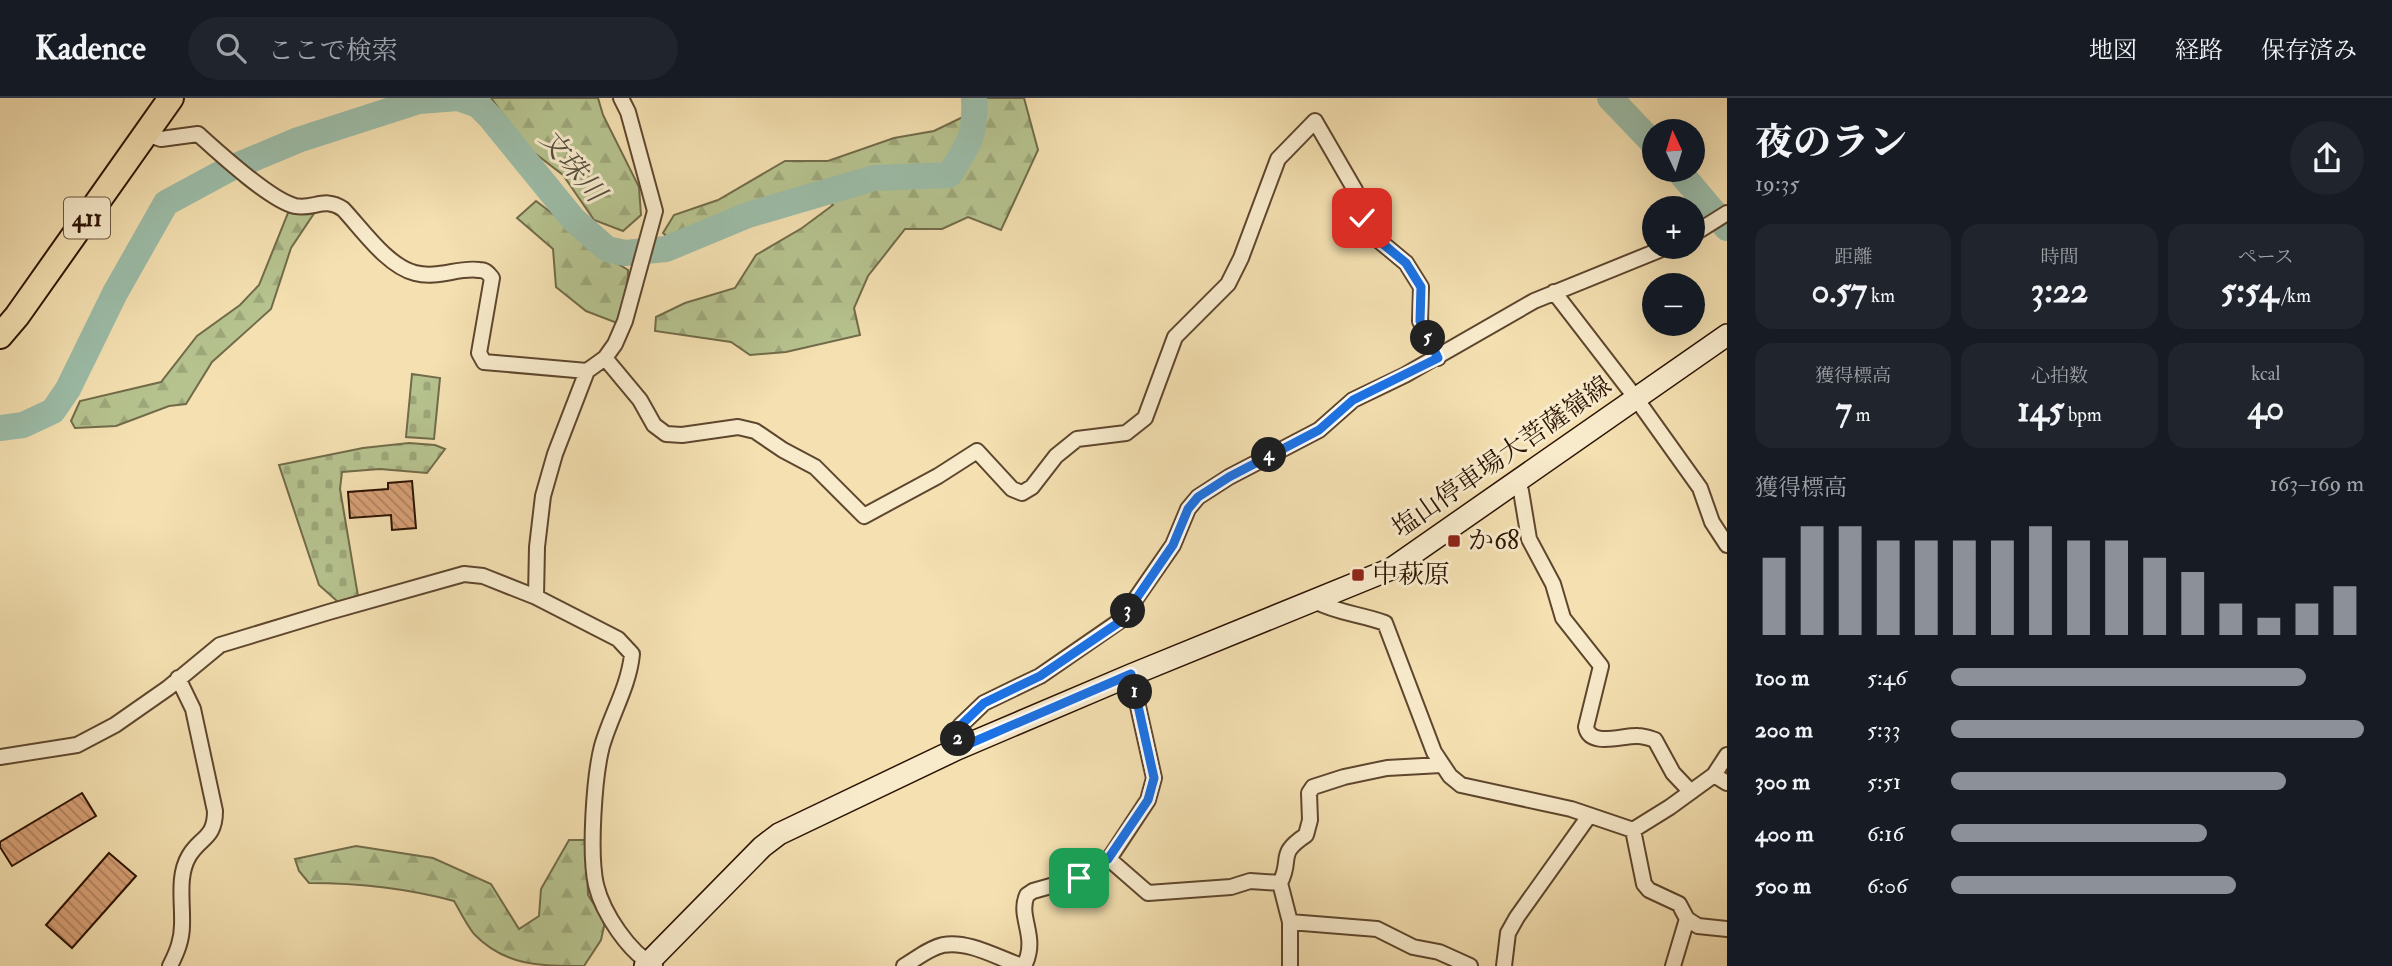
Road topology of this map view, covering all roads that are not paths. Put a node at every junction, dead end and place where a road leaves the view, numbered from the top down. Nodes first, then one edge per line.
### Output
1 (172, 98) edge
2 (621, 98) edge
3 (146, 134) junction
4 (1727, 214) edge
5 (1705, 228) edge
6 (1642, 257) edge
7 (1554, 292) junction
8 (1727, 335) edge
9 (0, 336) edge
10 (605, 358) junction
11 (1438, 358) junction
12 (587, 371) junction
13 (1635, 397) junction
14 (1515, 482) junction
15 (1727, 545) edge
16 (536, 597) junction
17 (1315, 601) junction
18 (1131, 674) junction
19 (178, 678) junction
20 (957, 749) junction
21 (1727, 755) edge
22 (0, 757) edge
23 (1441, 765) junction
24 (1721, 779) edge
25 (1690, 792) junction
26 (1589, 816) junction
27 (1633, 830) junction
28 (1108, 859) junction
29 (1280, 883) junction
30 (1687, 919) junction
31 (1290, 922) junction
32 (1727, 929) edge
33 (649, 965) edge
34 (170, 966) edge
35 (904, 966) edge
36 (1023, 966) edge
37 (1290, 966) edge
38 (1470, 966) edge
39 (1504, 966) edge
40 (1673, 966) edge

1 - 3 highway, 411
2 - 10 street
3 - 9 highway, 411
3 - 12 street
4 - 5 street
6 - 7 street
7 - 11 street
7 - 13 street
8 - 13 main road, 塩山停車場大菩薩嶺線
10 - 11 street
10 - 12 street
11 - 20 street
12 - 16 street
13 - 14 main road, 塩山停車場大菩薩嶺線
13 - 15 street
14 - 17 main road, 塩山停車場大菩薩嶺線
14 - 25 street
16 - 19 street
16 - 33 street
17 - 18 main road, 塩山停車場大菩薩嶺線
17 - 23 street
18 - 20 main road, 塩山停車場大菩薩嶺線
18 - 28 street
19 - 22 street
19 - 34 street
20 - 33 main road, 塩山停車場大菩薩嶺線
21 - 24 street
23 - 26 street
23 - 29 street
24 - 25 street
25 - 27 street
26 - 27 street
26 - 39 street
27 - 30 street
28 - 29 street
28 - 36 street
29 - 31 street
30 - 32 street
30 - 40 street
31 - 37 street
31 - 38 street
35 - 36 street

